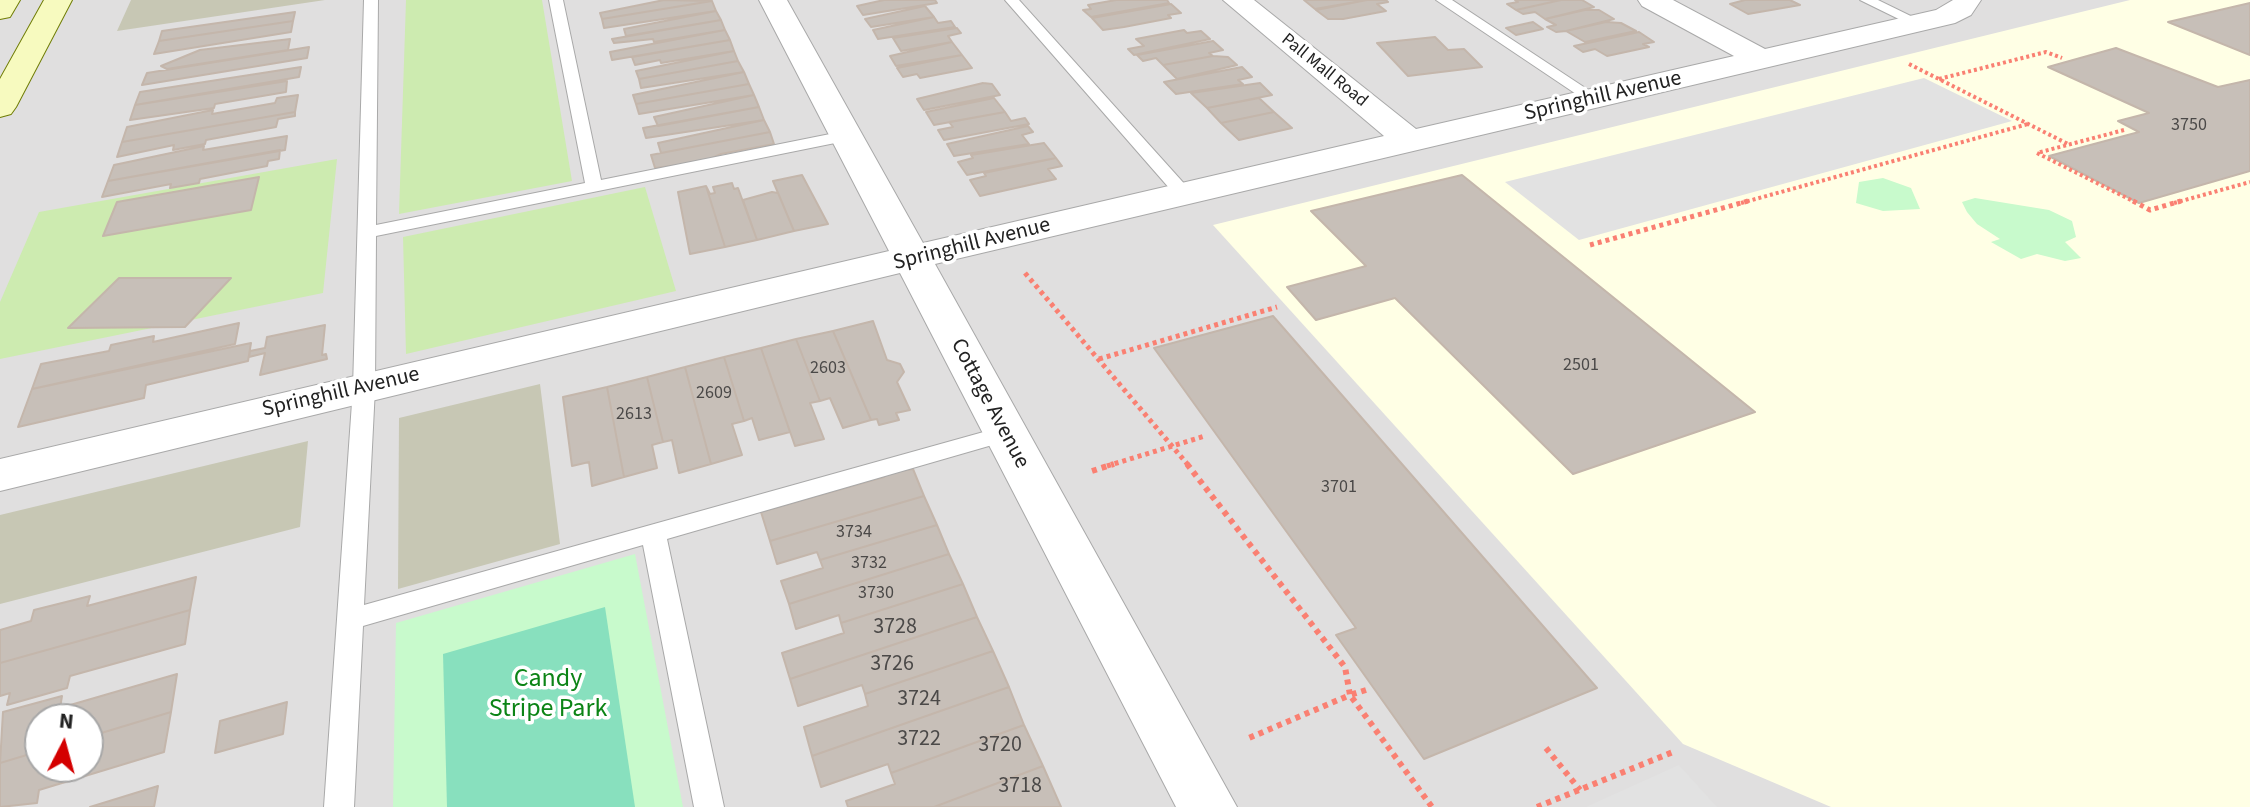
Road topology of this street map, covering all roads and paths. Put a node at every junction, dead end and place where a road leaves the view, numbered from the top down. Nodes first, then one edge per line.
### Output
1 (6, 0) edge
2 (58, 0) edge
3 (371, 0) edge
4 (556, 0) edge
5 (773, 0) edge
6 (1012, 0) edge
7 (1237, 0) edge
8 (1443, 0) edge
9 (1652, 0) edge
10 (1867, 0) edge
11 (0, 11) edge
12 (1943, 13) edge
13 (1897, 58) dead end
14 (2062, 58) dead end
15 (1761, 59) junction
16 (1938, 79) junction
17 (1594, 99) junction
18 (0, 107) edge
19 (2028, 124) junction
20 (2124, 130) dead end
21 (845, 136) junction
22 (1411, 142) junction
23 (2069, 144) junction
24 (2250, 182) edge
25 (594, 186) junction
26 (1183, 193) junction
27 (367, 232) junction
28 (1590, 245) dead end
29 (912, 261) junction
30 (1019, 266) dead end
31 (1277, 307) dead end
32 (1099, 359) junction
33 (364, 388) junction
34 (1005, 434) junction
35 (1205, 436) dead end
36 (1173, 446) junction
37 (1092, 471) dead end
38 (0, 475) edge
39 (653, 533) junction
40 (350, 619) junction
41 (1366, 690) dead end
42 (1350, 695) junction
43 (1249, 738) dead end
44 (1546, 748) dead end
45 (1673, 752) dead end
46 (1580, 790) junction
47 (339, 807) edge
48 (709, 807) edge
49 (1207, 807) edge
50 (1432, 807) edge
51 (1537, 807) edge

1 - 11 main road
2 - 18 main road
3 - 27 lane
4 - 25 lane
5 - 21 street, Cottage Avenue
6 - 26 lane
7 - 22 street, Pall Mall Road
8 - 17 lane
9 - 15 street
10 - 12 lane
12 - 15 street, Springhill Avenue
13 - 16 path
14 - 16 path
15 - 17 street, Springhill Avenue
16 - 19 path
17 - 22 street, Springhill Avenue
19 - 23 path
19 - 28 path
20 - 23 path
21 - 25 lane
21 - 29 street, Cottage Avenue
22 - 26 street, Springhill Avenue
23 - 24 path
25 - 27 lane
26 - 29 street, Springhill Avenue
27 - 33 lane
29 - 33 street, Springhill Avenue
29 - 34 street, Cottage Avenue
30 - 32 path
31 - 32 path
32 - 36 path
33 - 38 street, Springhill Avenue
33 - 40 lane
34 - 39 lane
34 - 49 street, Cottage Avenue
35 - 36 path
36 - 37 path
36 - 42 path
39 - 40 lane
39 - 48 lane
40 - 47 lane
41 - 42 path
42 - 43 path
42 - 50 path
44 - 46 path
45 - 46 path
46 - 51 path

